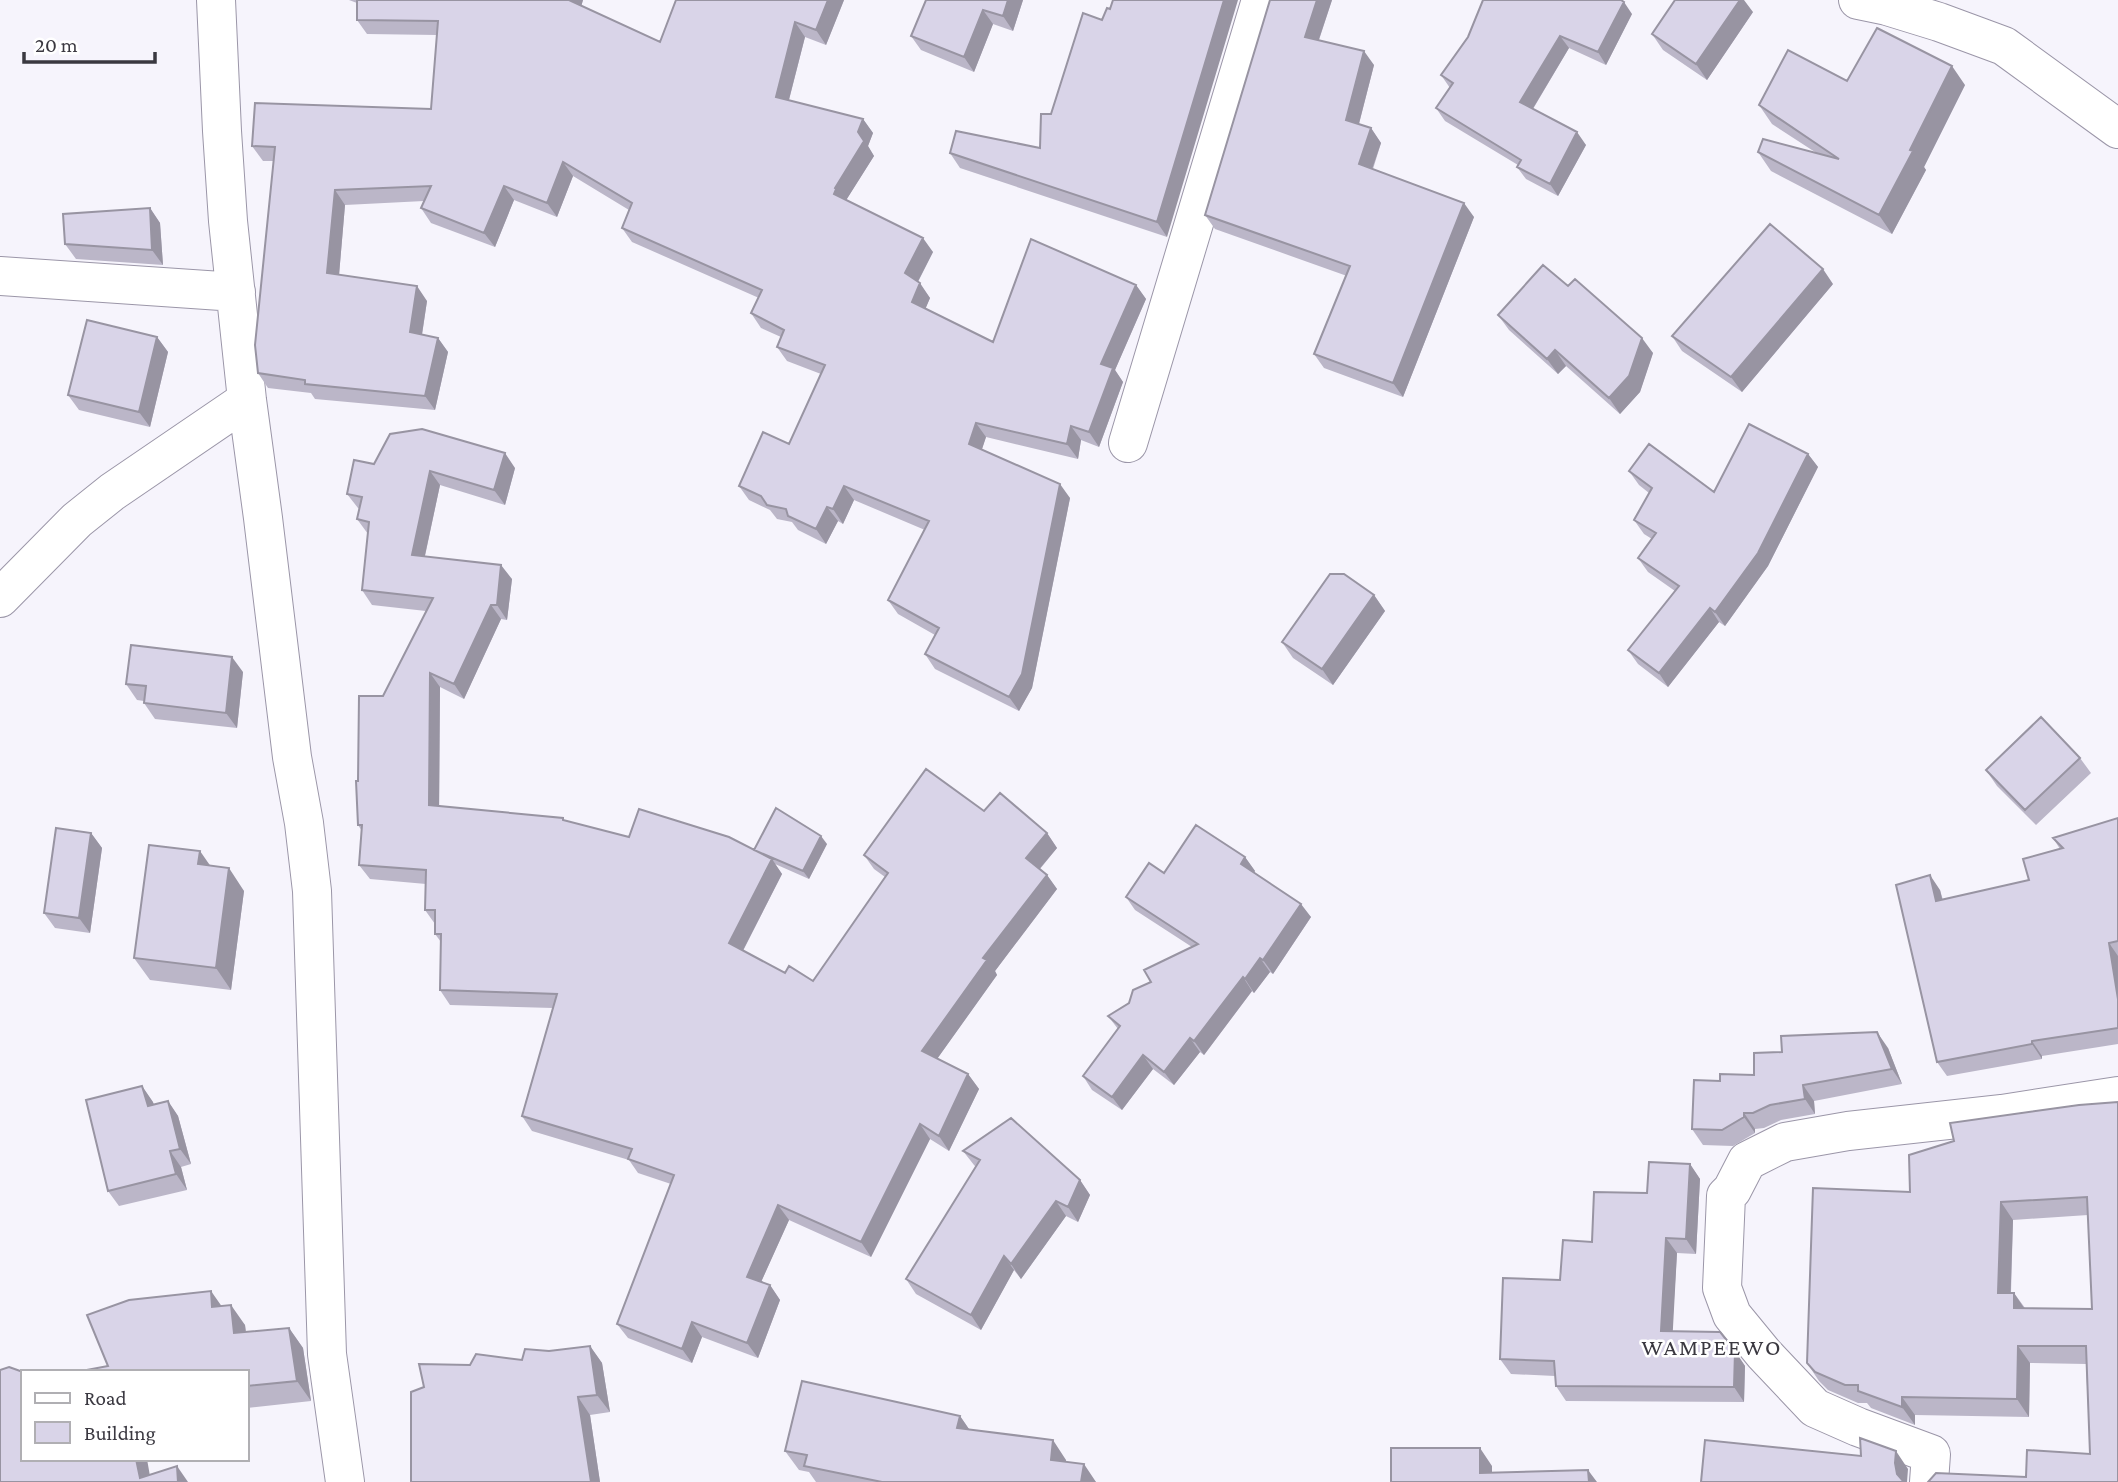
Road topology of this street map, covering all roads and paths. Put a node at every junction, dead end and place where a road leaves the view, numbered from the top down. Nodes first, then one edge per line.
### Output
1 (216, 0) edge
2 (1261, 0) edge
3 (1858, 0) edge
4 (2118, 129) edge
5 (0, 276) edge
6 (236, 292) junction
7 (247, 400) junction
8 (1128, 443) dead end
9 (0, 598) edge
10 (2118, 1096) edge
11 (345, 1482) edge
12 (1929, 1482) edge

1 - 6 street
2 - 8 street
3 - 4 street
5 - 6 street
6 - 7 street
7 - 9 street
7 - 11 street
10 - 12 street

